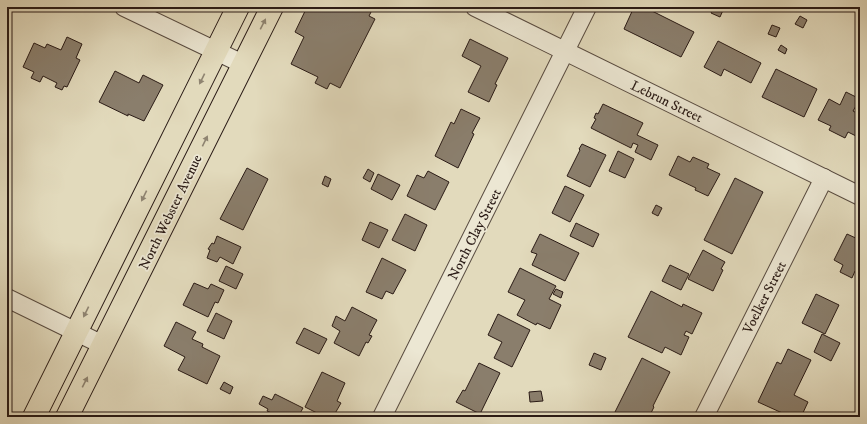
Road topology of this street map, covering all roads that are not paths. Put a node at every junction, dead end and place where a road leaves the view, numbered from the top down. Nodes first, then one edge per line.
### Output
1 (124, 7) edge
2 (238, 7) edge
3 (272, 7) edge
4 (475, 7) edge
5 (587, 7) edge
6 (216, 51) junction
7 (566, 51) junction
8 (243, 64) junction
9 (824, 178) junction
10 (860, 196) edge
11 (7, 298) edge
12 (76, 332) junction
13 (103, 345) junction
14 (34, 417) edge
15 (67, 417) edge
16 (382, 417) edge
17 (704, 417) edge

1 - 6 street
2 - 6 main road
8 -> 3 main road, North Webster Avenue
4 - 7 street, Lebrun Street
5 - 7 street, North Clay Street
6 - 8 street
6 -> 12 main road
7 - 9 street, Lebrun Street
7 - 16 street, North Clay Street
13 -> 8 main road, North Webster Avenue
9 - 10 street, Lebrun Street
9 - 17 street, Voelker Street
11 - 12 street
12 - 13 street
12 - 14 main road
15 -> 13 main road, North Webster Avenue

